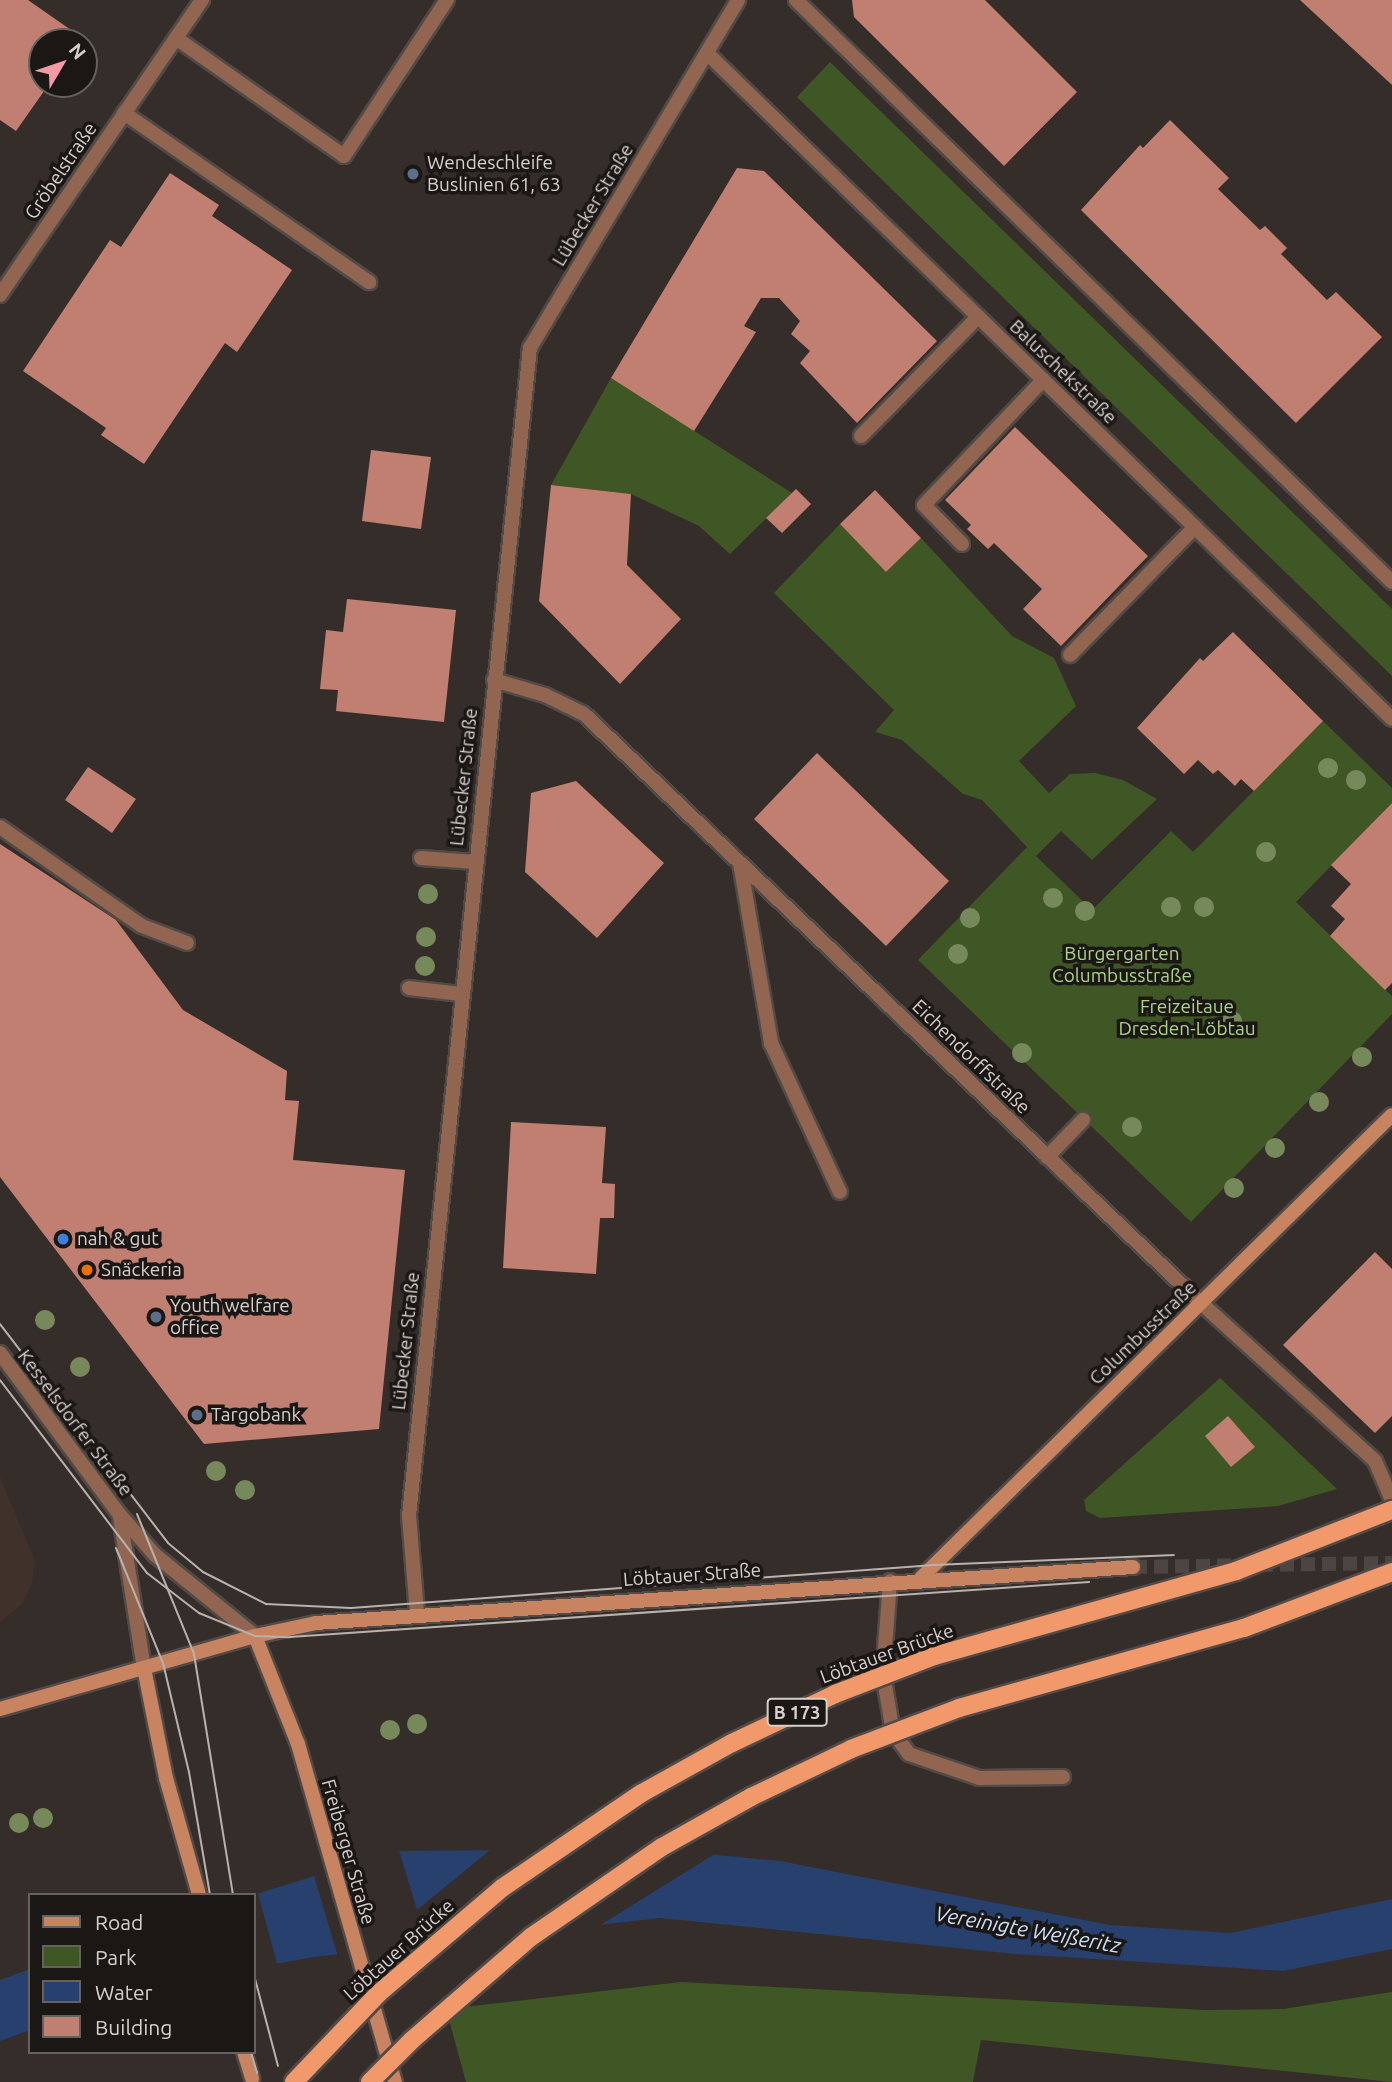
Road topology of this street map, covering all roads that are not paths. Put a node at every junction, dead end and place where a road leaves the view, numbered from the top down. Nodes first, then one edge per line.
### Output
1 (202, 0) edge
2 (447, 0) edge
3 (738, 0) edge
4 (796, 0) edge
5 (176, 38) junction
6 (707, 53) junction
7 (124, 113) junction
8 (369, 282) dead end
9 (0, 295) edge
10 (978, 317) junction
11 (1043, 380) junction
12 (861, 436) dead end
13 (1195, 527) junction
14 (962, 544) dead end
15 (1392, 582) edge
16 (1070, 654) dead end
17 (494, 680) junction
18 (1392, 719) edge
19 (0, 827) edge
20 (421, 858) dead end
21 (475, 862) junction
22 (740, 863) junction
23 (187, 943) dead end
24 (409, 988) dead end
25 (461, 994) junction
26 (1392, 1115) edge
27 (1083, 1120) dead end
28 (1047, 1157) junction
29 (840, 1192) dead end
30 (1201, 1303) junction
31 (0, 1353) edge
32 (1392, 1500) edge
33 (1392, 1510) edge
34 (120, 1515) junction
35 (1133, 1567) tunnel mouth
36 (1392, 1572) edge
37 (921, 1578) junction
38 (890, 1581) junction
39 (417, 1613) junction
40 (255, 1636) junction
41 (144, 1668) junction
42 (0, 1709) edge
43 (1063, 1777) dead end
44 (198, 1893) edge
45 (245, 2054) edge
46 (251, 2077) dead end
47 (294, 2082) edge
48 (370, 2082) edge
49 (395, 2082) edge

1 - 5 street, Gröbelstraße
2 - 5 street
3 - 6 street, Lübecker Straße
4 - 15 street
5 - 7 street, Gröbelstraße
6 - 10 street, Baluschekstraße
6 - 17 street, Lübecker Straße
7 - 8 street
7 - 9 street, Gröbelstraße
10 - 11 street, Baluschekstraße
10 - 12 street
11 - 13 street, Baluschekstraße
11 - 14 street
13 - 16 street
13 - 18 street, Baluschekstraße
17 - 21 street, Lübecker Straße
17 - 22 street, Eichendorffstraße
19 - 23 street
20 - 21 street
21 - 25 street, Lübecker Straße
22 - 28 street, Eichendorffstraße
22 - 29 street
24 - 25 street
25 - 39 street, Lübecker Straße
26 - 30 street, Columbusstraße
27 - 28 street
28 - 30 street, Eichendorffstraße
30 - 32 street, Eichendorffstraße
30 - 37 street, Columbusstraße
31 - 34 street, Kesselsdorfer Straße
33 - 47 main road, Löbtauer Brücke / B 173, bridge
34 - 40 street, Kesselsdorfer Straße
34 - 41 street, Kesselsdorfer Straße
35 - 37 street, Löbtauer Straße
36 - 48 main road, bridge
37 - 38 street, Löbtauer Straße
38 - 39 street, Löbtauer Straße
38 - 43 street
39 - 40 street, Löbtauer Straße
40 - 41 street, Löbtauer Straße
40 - 49 street, Freiberger Straße
41 - 42 street, Löbtauer Straße
41 - 44 street
45 - 46 street

